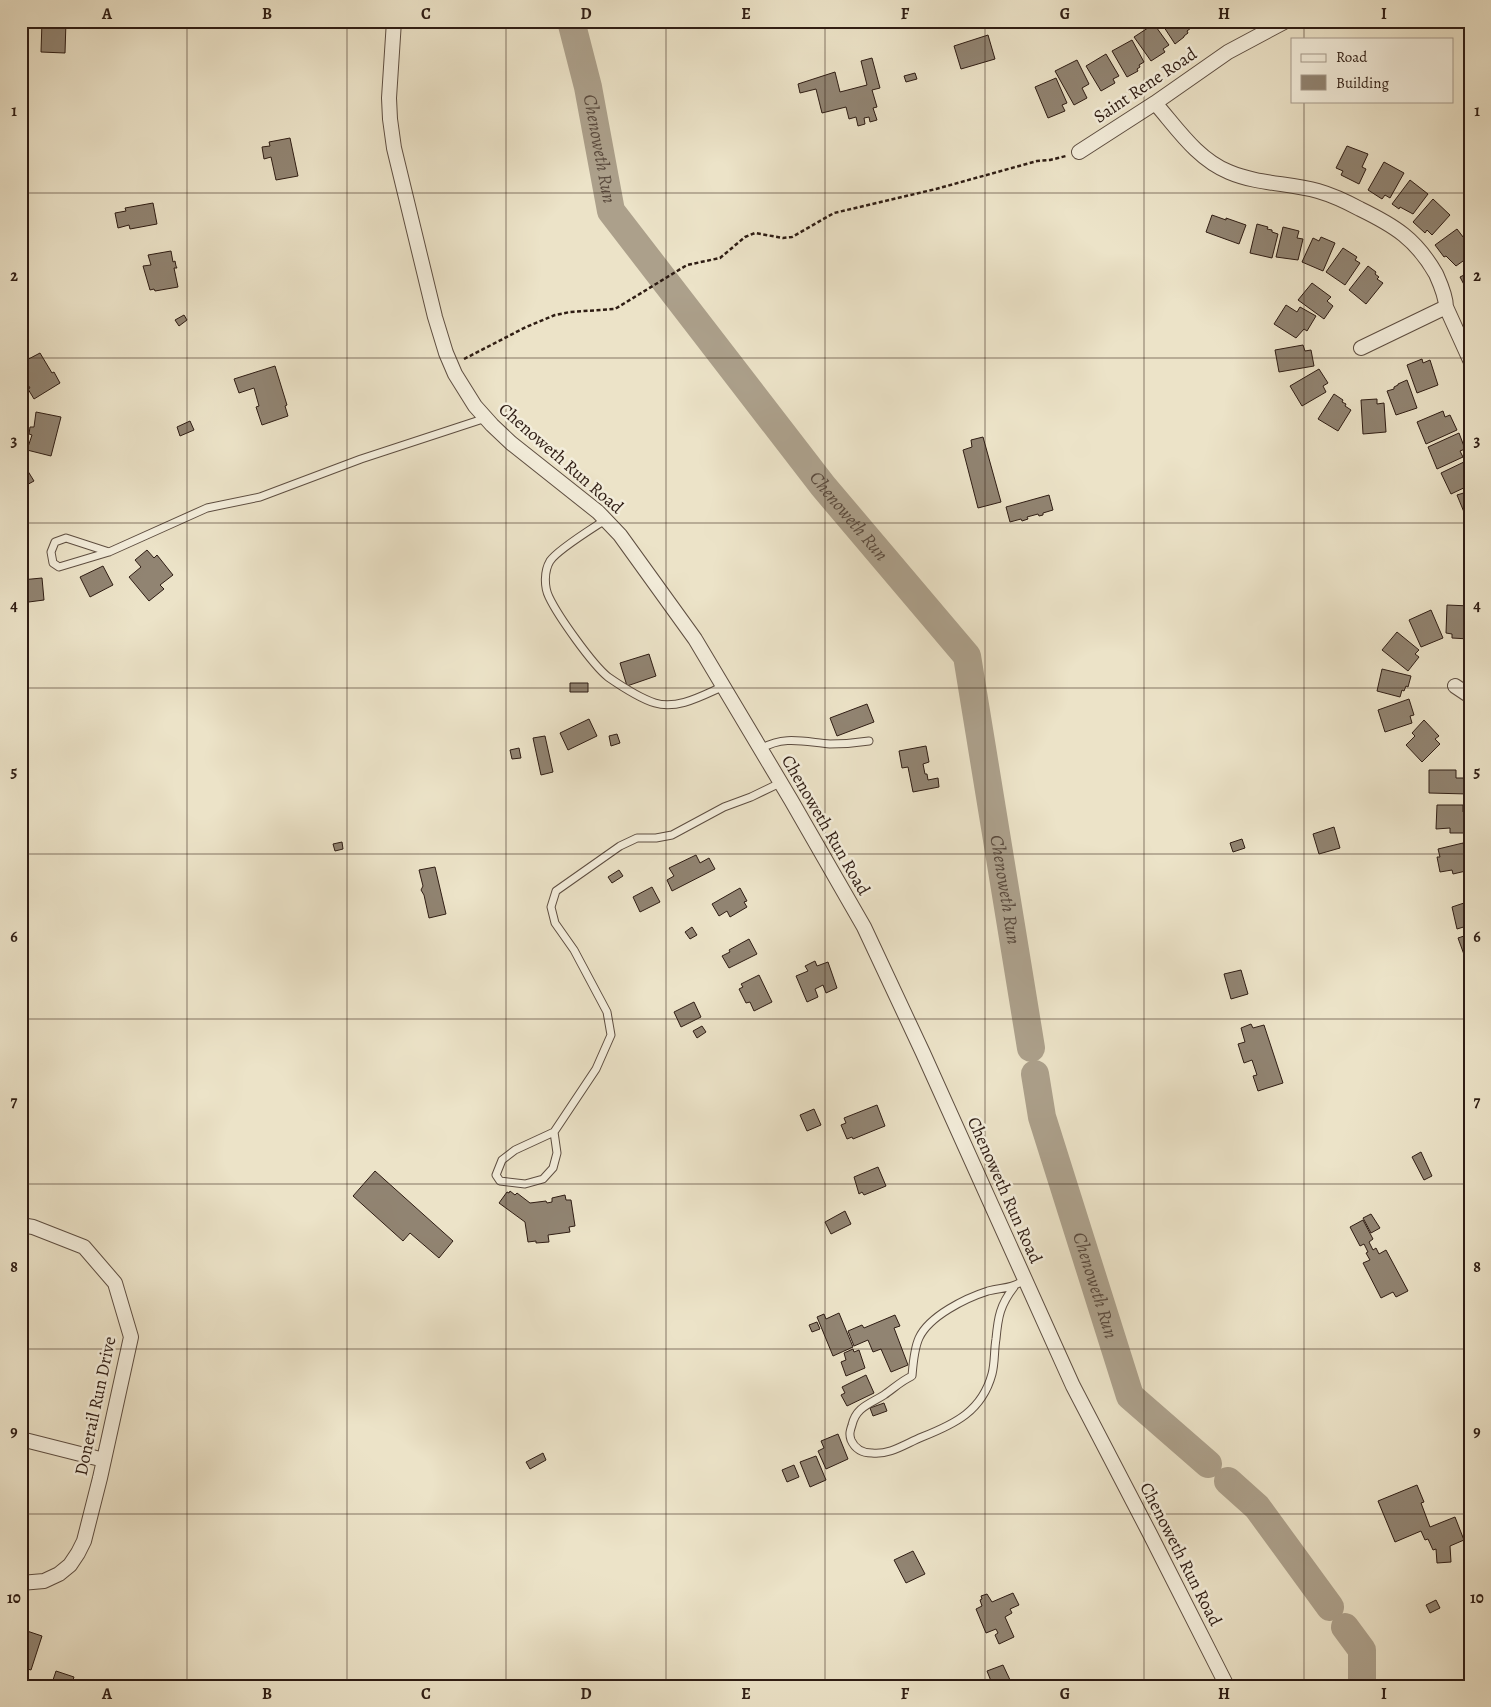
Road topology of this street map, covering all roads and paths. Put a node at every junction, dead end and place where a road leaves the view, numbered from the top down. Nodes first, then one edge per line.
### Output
1 (394, 21) edge
2 (1286, 21) edge
3 (1155, 103) junction
4 (1080, 152) joint
5 (1446, 307) junction
6 (1361, 348) dead end
7 (1470, 360) edge
8 (451, 363) junction
9 (486, 418) junction
10 (605, 520) junction
11 (110, 552) junction
12 (724, 686) junction
13 (1455, 686) dead end
14 (1470, 696) edge
15 (869, 741) dead end
16 (760, 749) junction
17 (780, 783) junction
18 (554, 1132) junction
19 (21, 1225) edge
20 (1019, 1283) junction
21 (21, 1439) edge
22 (104, 1460) junction
23 (21, 1582) edge
24 (1227, 1686) edge

1 - 8 street, Chenoweth Run Road
2 - 3 street, Saint Rene Road
3 - 4 street, Saint Rene Road
3 - 5 street
4 - 8 path
5 - 6 street
5 - 7 street
8 - 9 street, Chenoweth Run Road
9 - 10 street, Chenoweth Run Road
9 - 11 lane
10 - 12 street, Chenoweth Run Road
10 - 12 lane
11 - 11 lane
12 - 16 street, Chenoweth Run Road
13 - 14 street
15 - 16 lane
16 - 17 street, Chenoweth Run Road
17 - 18 lane
17 - 20 street, Chenoweth Run Road
18 - 18 lane
19 - 22 street, Donerail Run Drive
20 - 20 lane
20 - 24 street, Chenoweth Run Road
21 - 22 street
22 - 23 street, Donerail Run Drive

